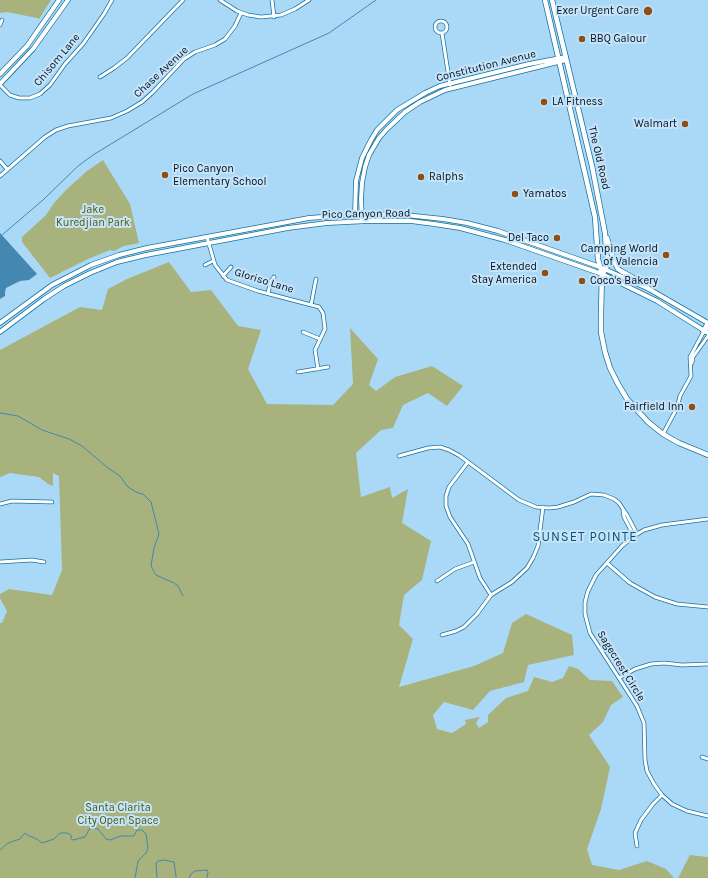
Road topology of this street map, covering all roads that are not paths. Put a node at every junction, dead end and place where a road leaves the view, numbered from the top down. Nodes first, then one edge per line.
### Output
1 (59, 0) edge
2 (68, 0) edge
3 (112, 0) edge
4 (182, 0) edge
5 (220, 0) edge
6 (272, 0) edge
7 (309, 0) edge
8 (545, 0) edge
9 (552, 0) edge
10 (241, 13) junction
11 (274, 17) junction
12 (2, 20) dead end
13 (0, 25) edge
14 (442, 33) junction
15 (566, 59) junction
16 (559, 60) junction
17 (0, 74) edge
18 (100, 77) dead end
19 (450, 83) junction
20 (0, 84) edge
21 (451, 89) junction
22 (0, 161) edge
23 (7, 169) junction
24 (0, 176) edge
25 (355, 214) junction
26 (361, 214) junction
27 (356, 221) junction
28 (362, 221) junction
29 (605, 233) junction
30 (207, 237) junction
31 (209, 243) junction
32 (213, 261) junction
33 (205, 265) dead end
34 (600, 266) junction
35 (232, 267) dead end
36 (606, 269) junction
37 (602, 274) junction
38 (223, 276) junction
39 (274, 277) dead end
40 (316, 279) dead end
41 (649, 289) junction
42 (268, 293) junction
43 (311, 305) junction
44 (0, 323) edge
45 (708, 324) edge
46 (0, 332) edge
47 (303, 332) dead end
48 (707, 333) edge
49 (320, 339) junction
50 (328, 366) dead end
51 (691, 367) junction
52 (318, 368) junction
53 (298, 372) dead end
54 (663, 434) junction
55 (708, 455) edge
56 (399, 456) dead end
57 (468, 462) junction
58 (52, 502) dead end
59 (0, 504) edge
60 (543, 508) junction
61 (623, 511) junction
62 (708, 519) edge
63 (637, 534) junction
64 (634, 536) junction
65 (0, 562) edge
66 (44, 562) dead end
67 (474, 562) junction
68 (607, 563) junction
69 (437, 581) dead end
70 (491, 595) junction
71 (708, 608) edge
72 (442, 635) dead end
73 (708, 664) edge
74 (619, 678) junction
75 (702, 757) dead end
76 (708, 759) edge
77 (662, 795) junction
78 (708, 816) edge
79 (637, 846) dead end

1 - 17 main road
2 - 20 main road
3 - 20 street, Chisom Lane
4 - 18 street
5 - 10 street
6 - 11 street
7 - 11 street
8 - 16 main road, The Old Road
9 - 15 main road, The Old Road
10 - 11 street
10 - 23 street, Chase Avenue
12 - 13 street
14 - 14 street
14 - 19 street
15 - 16 main road, Constitution Avenue
15 - 29 main road, The Old Road
16 - 19 main road, Constitution Avenue
16 - 21 main road, Constitution Avenue
16 - 34 main road, The Old Road
19 - 21 street
19 - 25 main road, Constitution Avenue
21 - 26 main road, Constitution Avenue
22 - 23 street
23 - 24 street, Chase Avenue
25 - 26 main road, Pico Canyon Road
25 - 27 main road, Constitution Avenue
25 - 30 main road, Pico Canyon Road
26 - 28 main road, Constitution Avenue
26 - 34 main road, Pico Canyon Road
27 - 28 main road, Pico Canyon Road
27 - 31 main road, Pico Canyon Road
28 - 37 main road, Pico Canyon Road
29 - 36 main road, The Old Road
29 - 41 main road
30 - 31 street, Gloriso Lane
30 - 44 main road, Pico Canyon Road
31 - 32 street, Gloriso Lane
31 - 46 main road, Pico Canyon Road
32 - 33 street
32 - 38 street, Gloriso Lane
34 - 36 main road, Pico Canyon Road
34 - 37 main road, The Old Road
35 - 38 street
36 - 37 main road
36 - 41 main road, Pico Canyon Road
37 - 48 main road, Pico Canyon Road
37 - 54 main road, The Old Road
38 - 42 street, Gloriso Lane
39 - 42 street
40 - 43 street
41 - 45 main road, Pico Canyon Road
42 - 43 street, Gloriso Lane
43 - 49 street, Gloriso Lane
45 - 48 highway
47 - 49 street
48 - 51 street
48 - 51 street
49 - 52 street
50 - 52 street
51 - 54 street
52 - 53 street
54 - 55 main road, The Old Road
56 - 57 street
57 - 60 street
57 - 67 street
58 - 59 street
60 - 61 street
60 - 70 street
61 - 63 street
61 - 64 street
62 - 63 street, Sagecrest Circle
63 - 64 street, Sagecrest Circle
64 - 68 street, Sagecrest Circle
65 - 66 street
67 - 69 street
67 - 70 street
68 - 71 street
68 - 74 street, Sagecrest Circle
70 - 72 street
73 - 74 street
74 - 77 street, Sagecrest Circle
75 - 76 street
77 - 78 street, Sagecrest Circle
77 - 79 street

